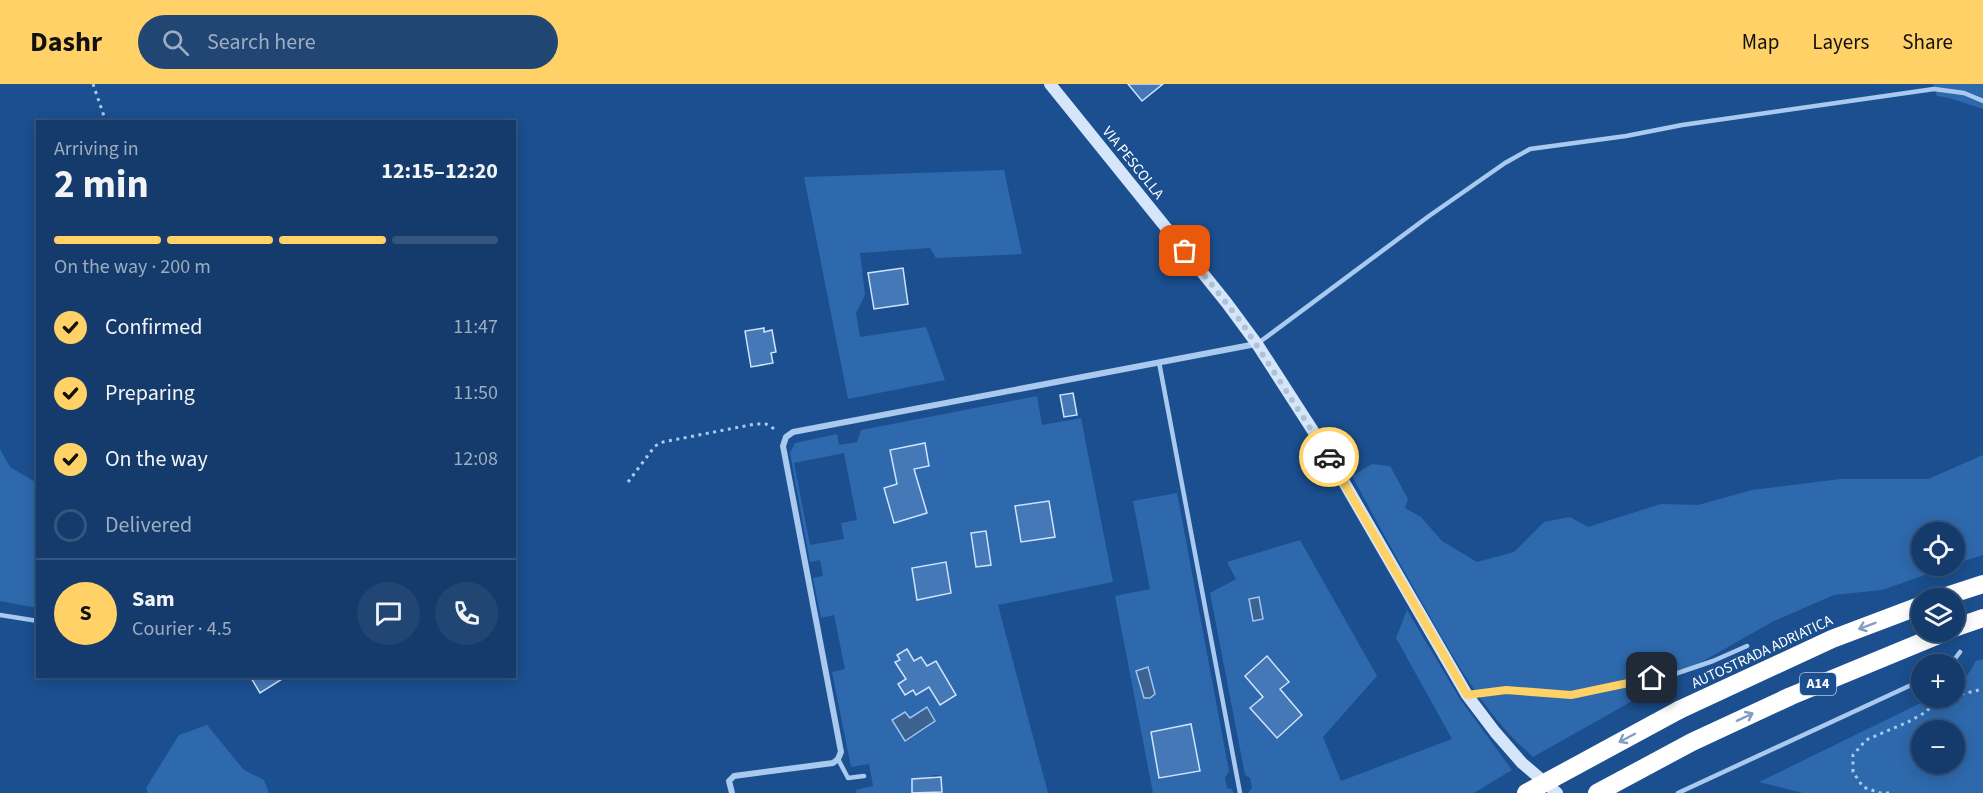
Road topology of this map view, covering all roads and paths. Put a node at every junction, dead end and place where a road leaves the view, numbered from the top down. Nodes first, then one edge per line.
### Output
1 (93, 84) edge
2 (1050, 84) edge
3 (1983, 101) edge
4 (105, 120) edge
5 (1257, 344) junction
6 (1159, 362) junction
7 (786, 437) junction
8 (628, 482) dead end
9 (1983, 584) edge
10 (1965, 590) edge
11 (1911, 609) edge
12 (0, 615) edge
13 (1983, 618) edge
14 (36, 621) edge
15 (1965, 624) edge
16 (1922, 642) edge
17 (1747, 646) dead end
18 (1911, 685) edge
19 (1983, 689) edge
20 (1965, 693) edge
21 (1467, 695) junction
22 (1930, 708) edge
23 (838, 759) junction
24 (864, 776) dead end
25 (732, 793) edge
26 (1240, 793) edge
27 (1526, 793) edge
28 (1557, 793) edge
29 (1597, 793) edge
30 (1678, 793) edge
31 (1889, 793) edge

1 - 4 path
2 - 5 street, VIA PESCOLLA
3 - 5 lane
5 - 6 street
5 - 21 street, VIA PESCOLLA
6 - 7 street
6 - 26 lane
7 - 8 path
7 - 23 street
9 - 10 highway
11 -> 27 highway, AUTOSTRADA ADRIATICA / A14, bridge
12 - 14 lane
13 - 15 highway
29 -> 16 highway, A14
17 - 21 lane
18 - 30 lane
19 - 20 path
21 - 28 street, VIA PESCOLLA
22 - 31 path
23 - 24 lane
23 - 25 street

